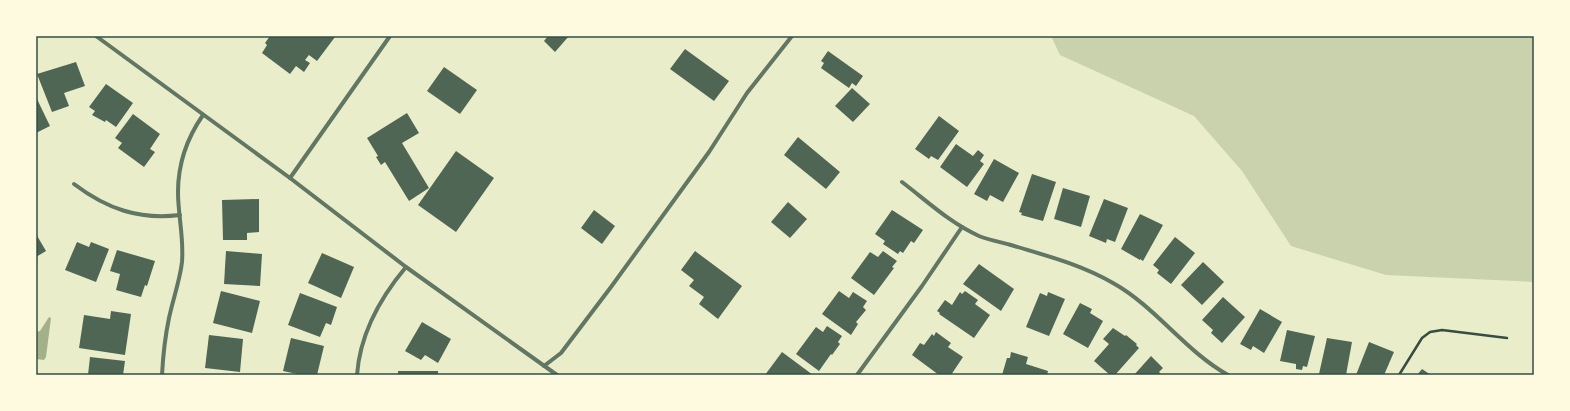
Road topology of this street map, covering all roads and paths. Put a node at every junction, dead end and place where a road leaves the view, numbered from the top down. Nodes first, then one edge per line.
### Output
1 (96, 36) edge
2 (390, 36) edge
3 (792, 36) edge
4 (203, 115) junction
5 (290, 178) junction
6 (902, 182) dead end
7 (74, 184) dead end
8 (180, 215) junction
9 (962, 227) junction
10 (406, 266) junction
11 (1507, 338) dead end
12 (544, 366) junction
13 (162, 375) edge
14 (356, 375) edge
15 (557, 375) edge
16 (857, 375) edge
17 (1228, 375) edge
18 (1399, 375) edge

1 - 4 street
2 - 5 street
3 - 12 street
4 - 5 street
4 - 8 street
5 - 10 street
6 - 9 street
7 - 8 street
8 - 13 street
9 - 16 street
9 - 17 street
10 - 12 street
10 - 14 street
11 - 18 path
12 - 15 street

